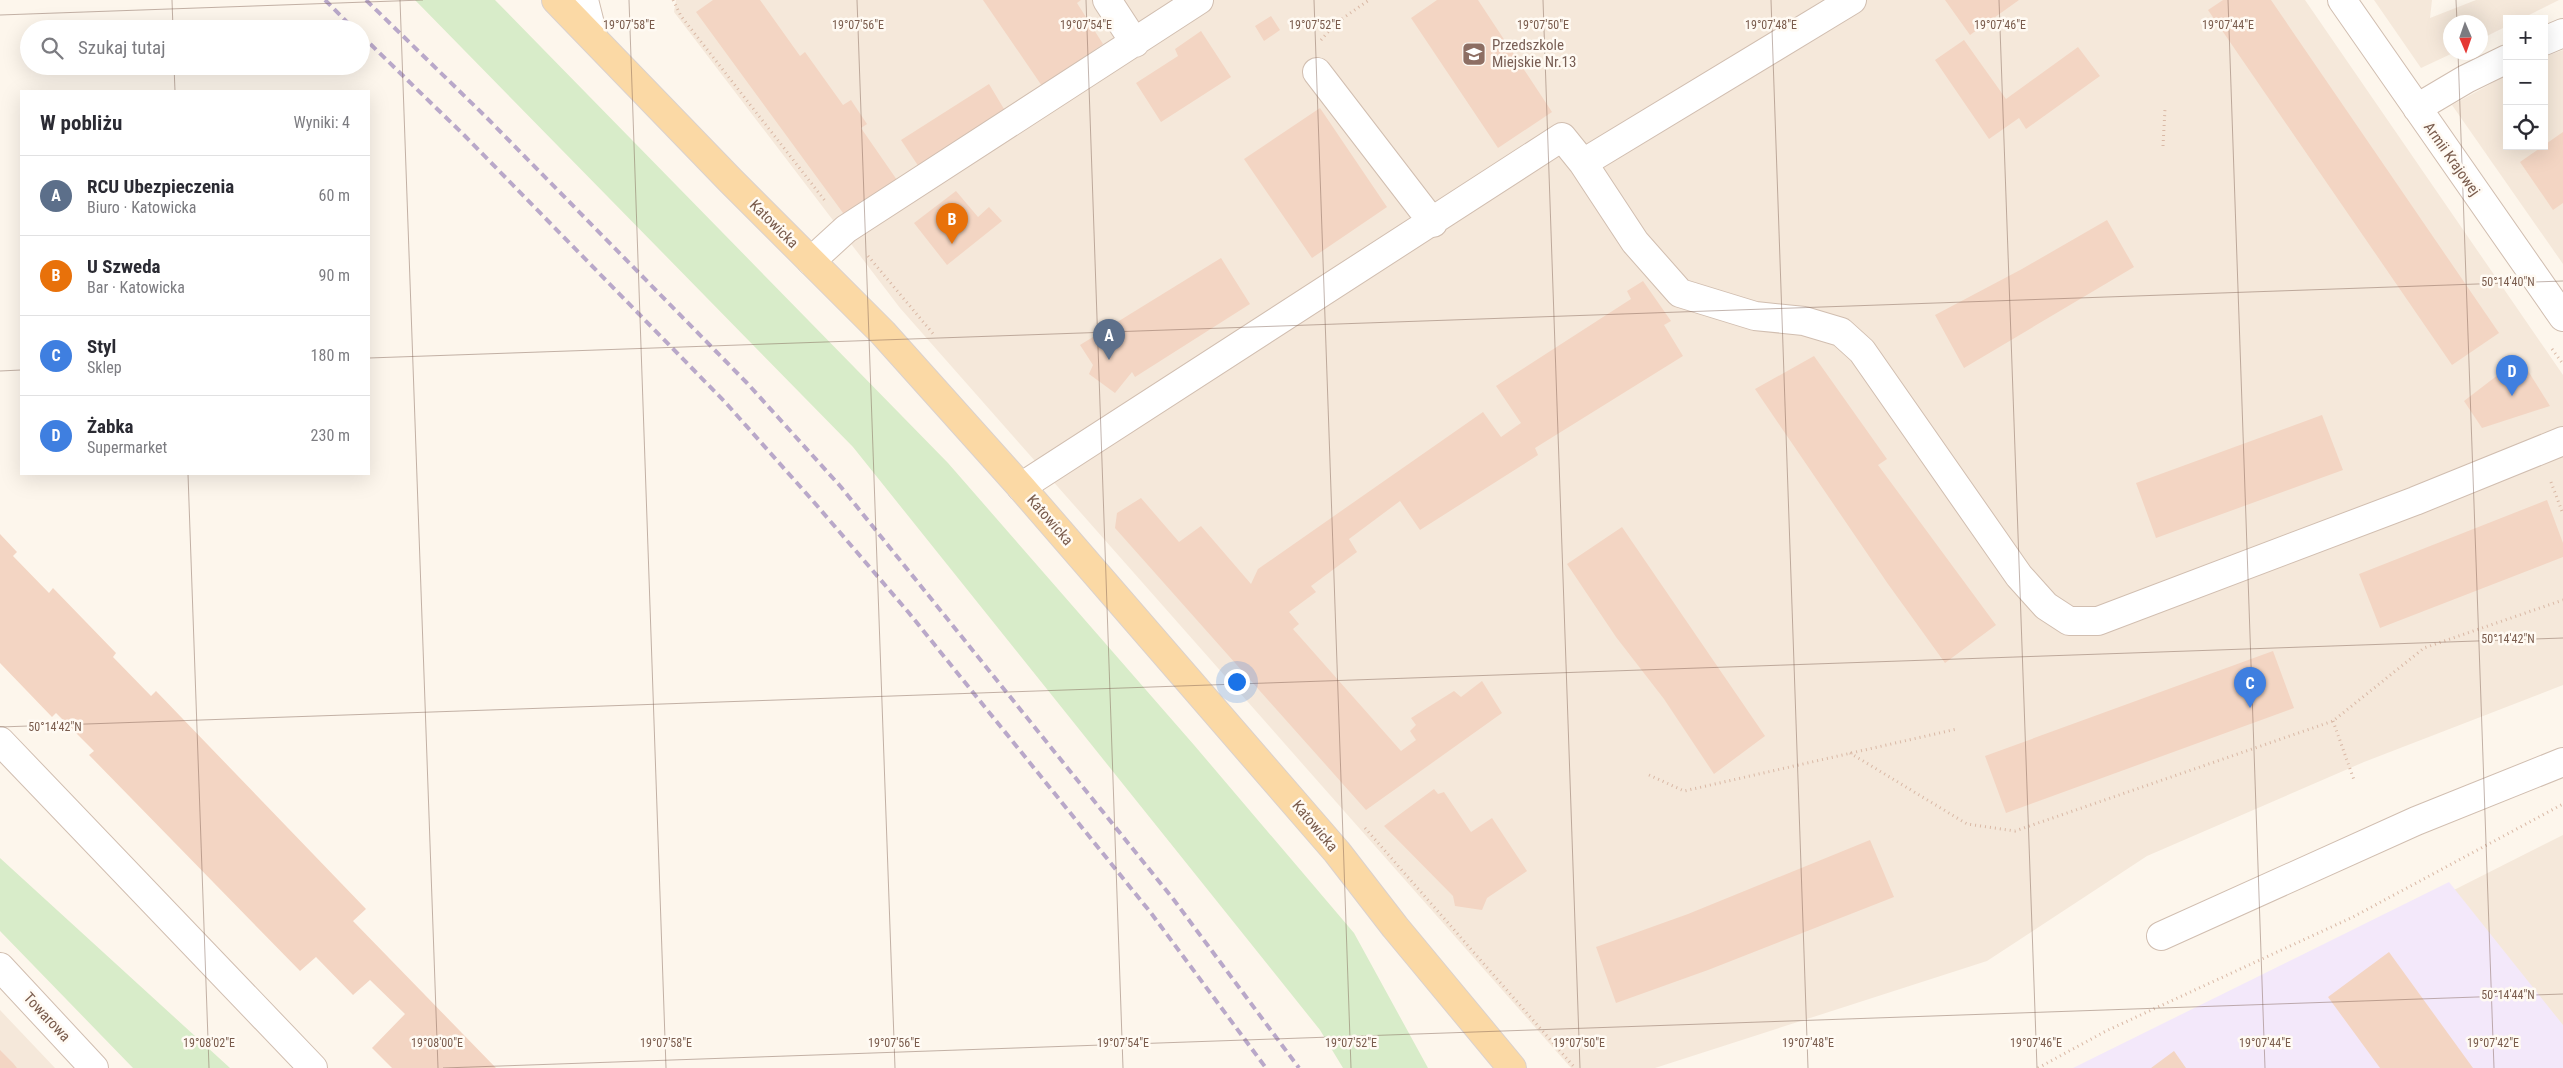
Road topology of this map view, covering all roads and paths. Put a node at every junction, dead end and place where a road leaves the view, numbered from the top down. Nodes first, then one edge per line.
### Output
1 (556, 0) edge
2 (584, 0) edge
3 (674, 0) edge
4 (1108, 0) edge
5 (1199, 0) edge
6 (1369, 0) edge
7 (1852, 0) edge
8 (2342, 0) edge
9 (2563, 33) edge
10 (593, 36) junction
11 (2548, 39) edge
12 (1135, 42) junction
13 (2505, 60) edge
14 (1317, 72) joint
15 (2417, 108) junction
16 (2165, 109) dead end
17 (2163, 146) dead end
18 (1584, 163) junction
19 (1433, 222) junction
20 (846, 229) junction
21 (810, 261) junction
22 (2563, 318) edge
23 (940, 342) dead end
24 (2563, 441) edge
25 (1021, 487) junction
26 (2563, 600) edge
27 (2333, 721) junction
28 (1957, 729) dead end
29 (0, 740) edge
30 (1850, 753) junction
31 (2563, 762) edge
32 (1649, 776) dead end
33 (2354, 780) dead end
34 (2563, 804) edge
35 (1363, 826) dead end
36 (2162, 936) dead end
37 (0, 967) edge
38 (291, 1058) edge
39 (94, 1068) edge
40 (313, 1068) edge
41 (1512, 1068) edge
42 (1576, 1068) edge
43 (2038, 1068) edge

1 - 10 main road, Katowicka
2 - 10 street
3 - 20 path
4 - 12 street
5 - 12 street
6 - 14 path
7 - 18 street
8 - 15 street, Armii Krajowej
9 - 11 street
10 - 21 main road, Katowicka
12 - 20 street
13 - 15 street
14 - 19 street
15 - 22 street, Armii Krajowej
16 - 17 path
18 - 19 street
18 - 24 street
19 - 25 street
20 - 21 street
20 - 23 path
21 - 25 main road, Katowicka
25 - 41 main road, Katowicka
26 - 27 path
27 - 30 path
27 - 33 path
28 - 30 path
29 - 38 street
30 - 32 path
31 - 36 street
34 - 43 path
35 - 42 path
37 - 39 street, Towarowa
38 - 40 street

